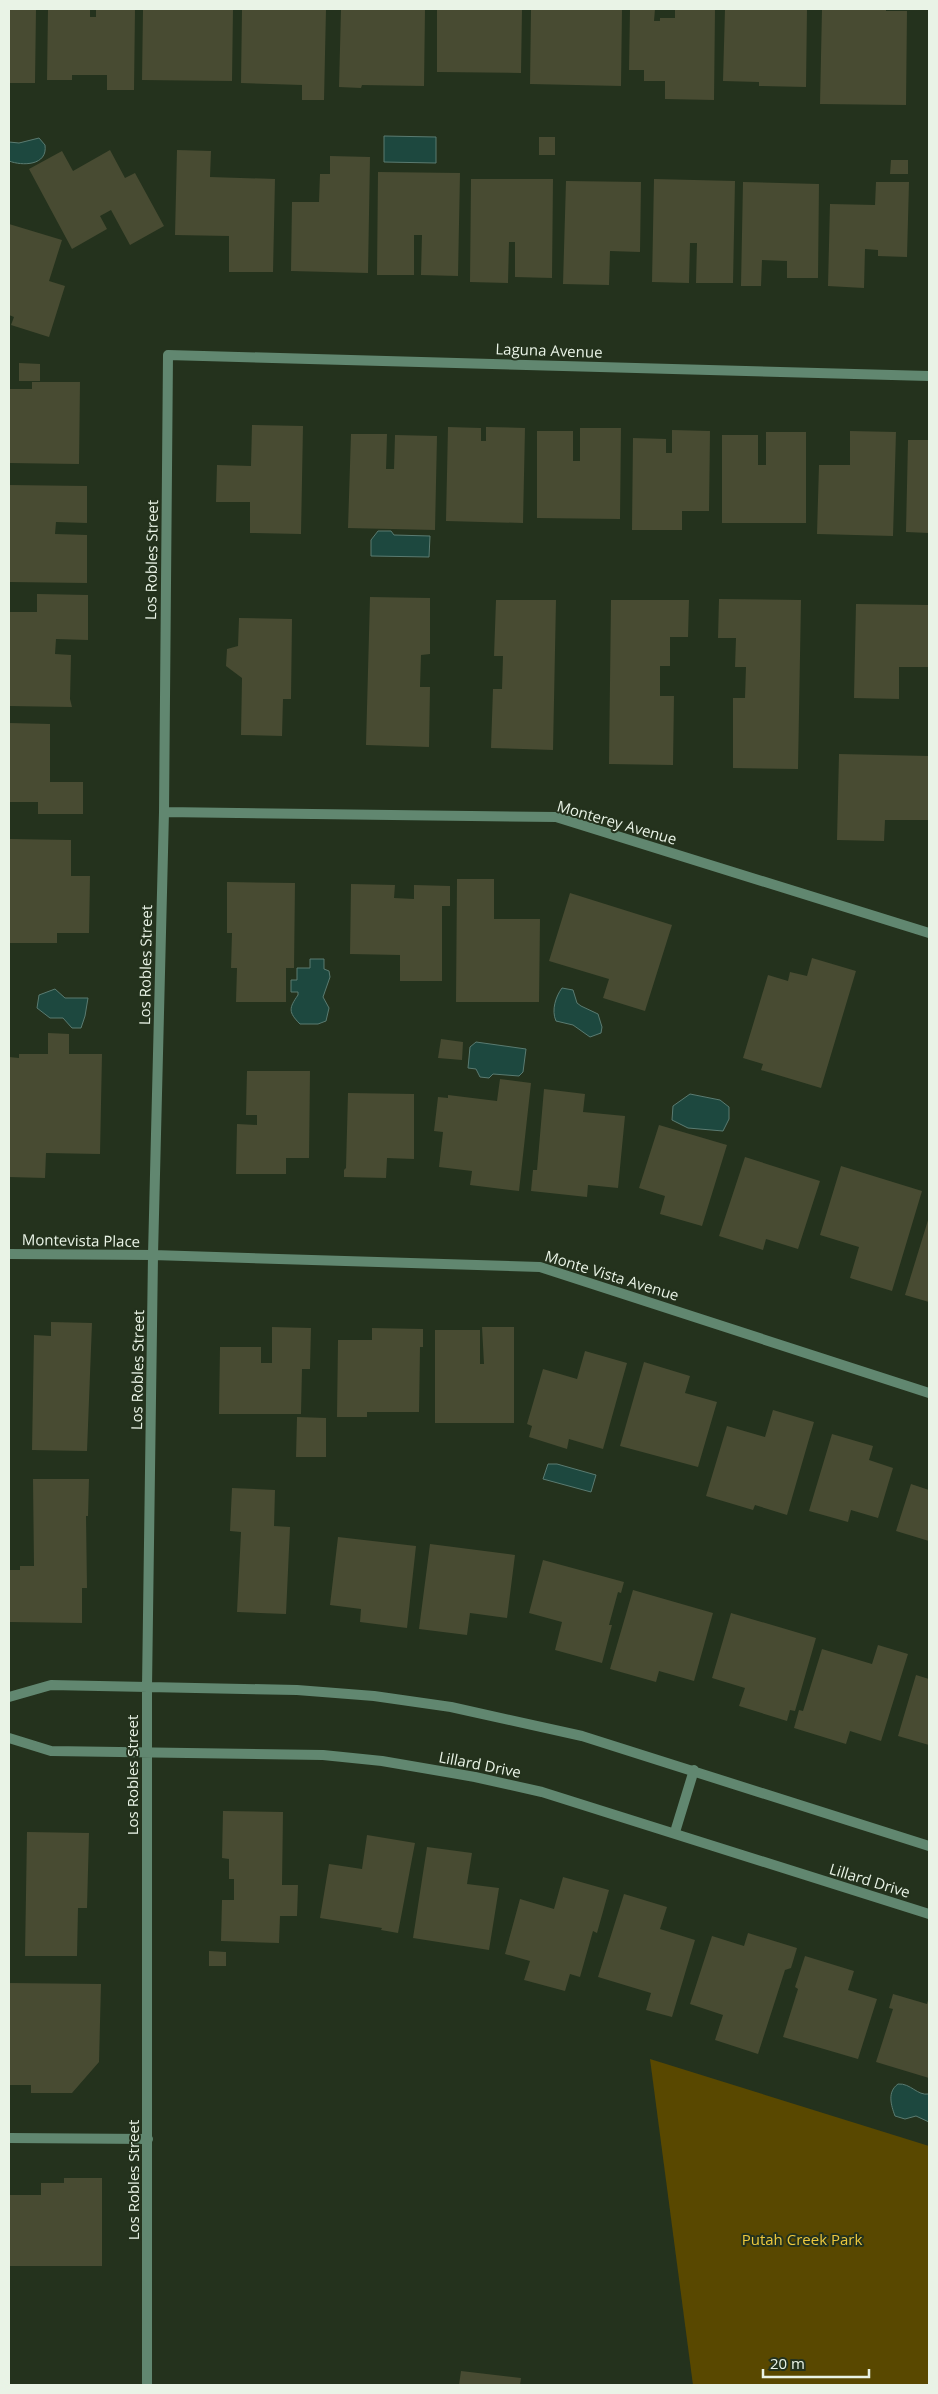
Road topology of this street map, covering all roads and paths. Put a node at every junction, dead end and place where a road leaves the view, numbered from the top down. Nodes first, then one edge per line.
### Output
1 (168, 355) joint
2 (929, 376) edge
3 (164, 812) junction
4 (929, 933) edge
5 (9, 1254) edge
6 (153, 1256) junction
7 (929, 1393) edge
8 (147, 1687) junction
9 (9, 1696) edge
10 (9, 1738) edge
11 (147, 1752) junction
12 (694, 1770) junction
13 (675, 1832) junction
14 (929, 1846) edge
15 (929, 1914) edge
16 (9, 2138) edge
17 (148, 2139) junction
18 (147, 2385) edge

1 - 2 street, Laguna Avenue
1 - 3 street, Los Robles Street
3 - 4 street, Monterey Avenue
3 - 6 street, Los Robles Street
5 - 6 street, Montevista Place
6 - 7 street, Monte Vista Avenue
6 - 8 street, Los Robles Street
8 - 9 street
8 - 11 street, Los Robles Street
8 - 12 street
10 - 11 street, Lillard Drive
11 - 13 street, Lillard Drive
11 - 17 street, Los Robles Street
12 - 13 street
12 - 14 street
13 - 15 street, Lillard Drive
16 - 17 street
17 - 18 street, Los Robles Street

